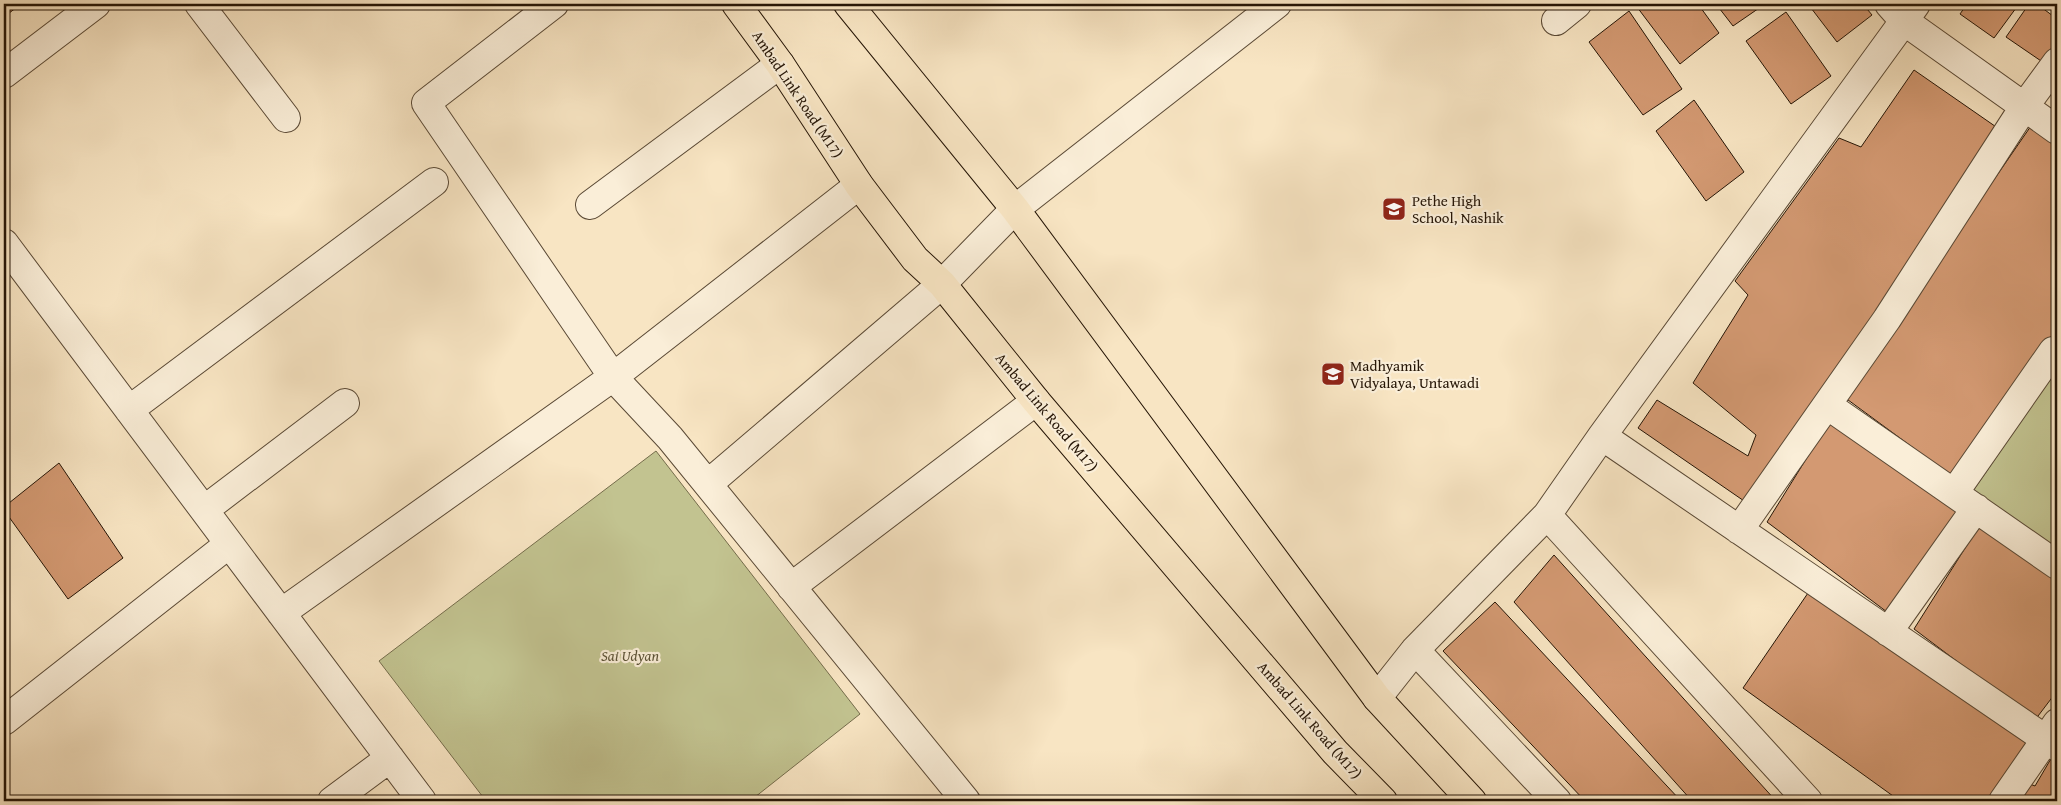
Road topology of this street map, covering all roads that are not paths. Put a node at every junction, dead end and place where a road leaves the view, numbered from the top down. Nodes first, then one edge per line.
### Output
1 (199, 4) edge
2 (554, 4) edge
3 (736, 4) edge
4 (848, 4) edge
5 (1277, 4) edge
6 (1577, 4) edge
7 (92, 5) edge
8 (1903, 9) edge
9 (1556, 21) dead end
10 (2057, 62) edge
11 (780, 64) junction
12 (4, 74) edge
13 (2024, 107) junction
14 (286, 118) dead end
15 (2057, 130) edge
16 (434, 182) dead end
17 (859, 185) junction
18 (590, 205) dead end
19 (1015, 209) junction
20 (4, 243) edge
21 (942, 284) junction
22 (2056, 350) edge
23 (613, 377) junction
24 (1036, 401) junction
25 (345, 403) dead end
26 (1827, 404) junction
27 (129, 410) junction
28 (1602, 436) junction
29 (708, 484) junction
30 (1954, 493) junction
31 (1976, 508) junction
32 (204, 510) junction
33 (1546, 515) junction
34 (1739, 530) junction
35 (229, 544) junction
36 (2057, 565) edge
37 (791, 587) junction
38 (281, 613) junction
39 (1888, 632) junction
40 (1415, 650) junction
41 (1377, 698) junction
42 (4, 719) edge
43 (2054, 737) edge
44 (390, 758) junction
45 (332, 801) edge
46 (422, 801) edge
47 (966, 801) edge
48 (1383, 801) edge
49 (1472, 801) edge
50 (1558, 801) edge
51 (1808, 801) edge
52 (2003, 801) edge

1 - 14 street
2 - 23 street
3 - 11 main road, Ambad Link Road (M17)
4 - 19 main road
5 - 19 street
6 - 9 street
7 - 12 street
8 - 13 street
8 - 28 street
10 - 13 street
11 - 17 main road, Ambad Link Road (M17)
11 - 18 street
13 - 15 street
13 - 26 street
16 - 27 street
17 - 21 main road, Ambad Link Road (M17)
17 - 23 street
19 - 21 street
19 - 41 main road
20 - 27 street
21 - 24 main road, Ambad Link Road (M17)
21 - 29 street
22 - 30 street
23 - 29 street
23 - 38 street
24 - 37 street
24 - 48 main road, Ambad Link Road (M17)
25 - 32 street
26 - 30 street
26 - 34 street
27 - 32 street
28 - 33 street
28 - 34 street
29 - 37 street
30 - 31 street
31 - 36 street
31 - 39 street
32 - 35 street
33 - 40 street
33 - 51 street
34 - 39 street
35 - 38 street
35 - 42 street
37 - 47 street
38 - 44 street
39 - 43 street
40 - 41 street
40 - 50 street
41 - 49 main road
43 - 52 street
44 - 45 street
44 - 46 street

